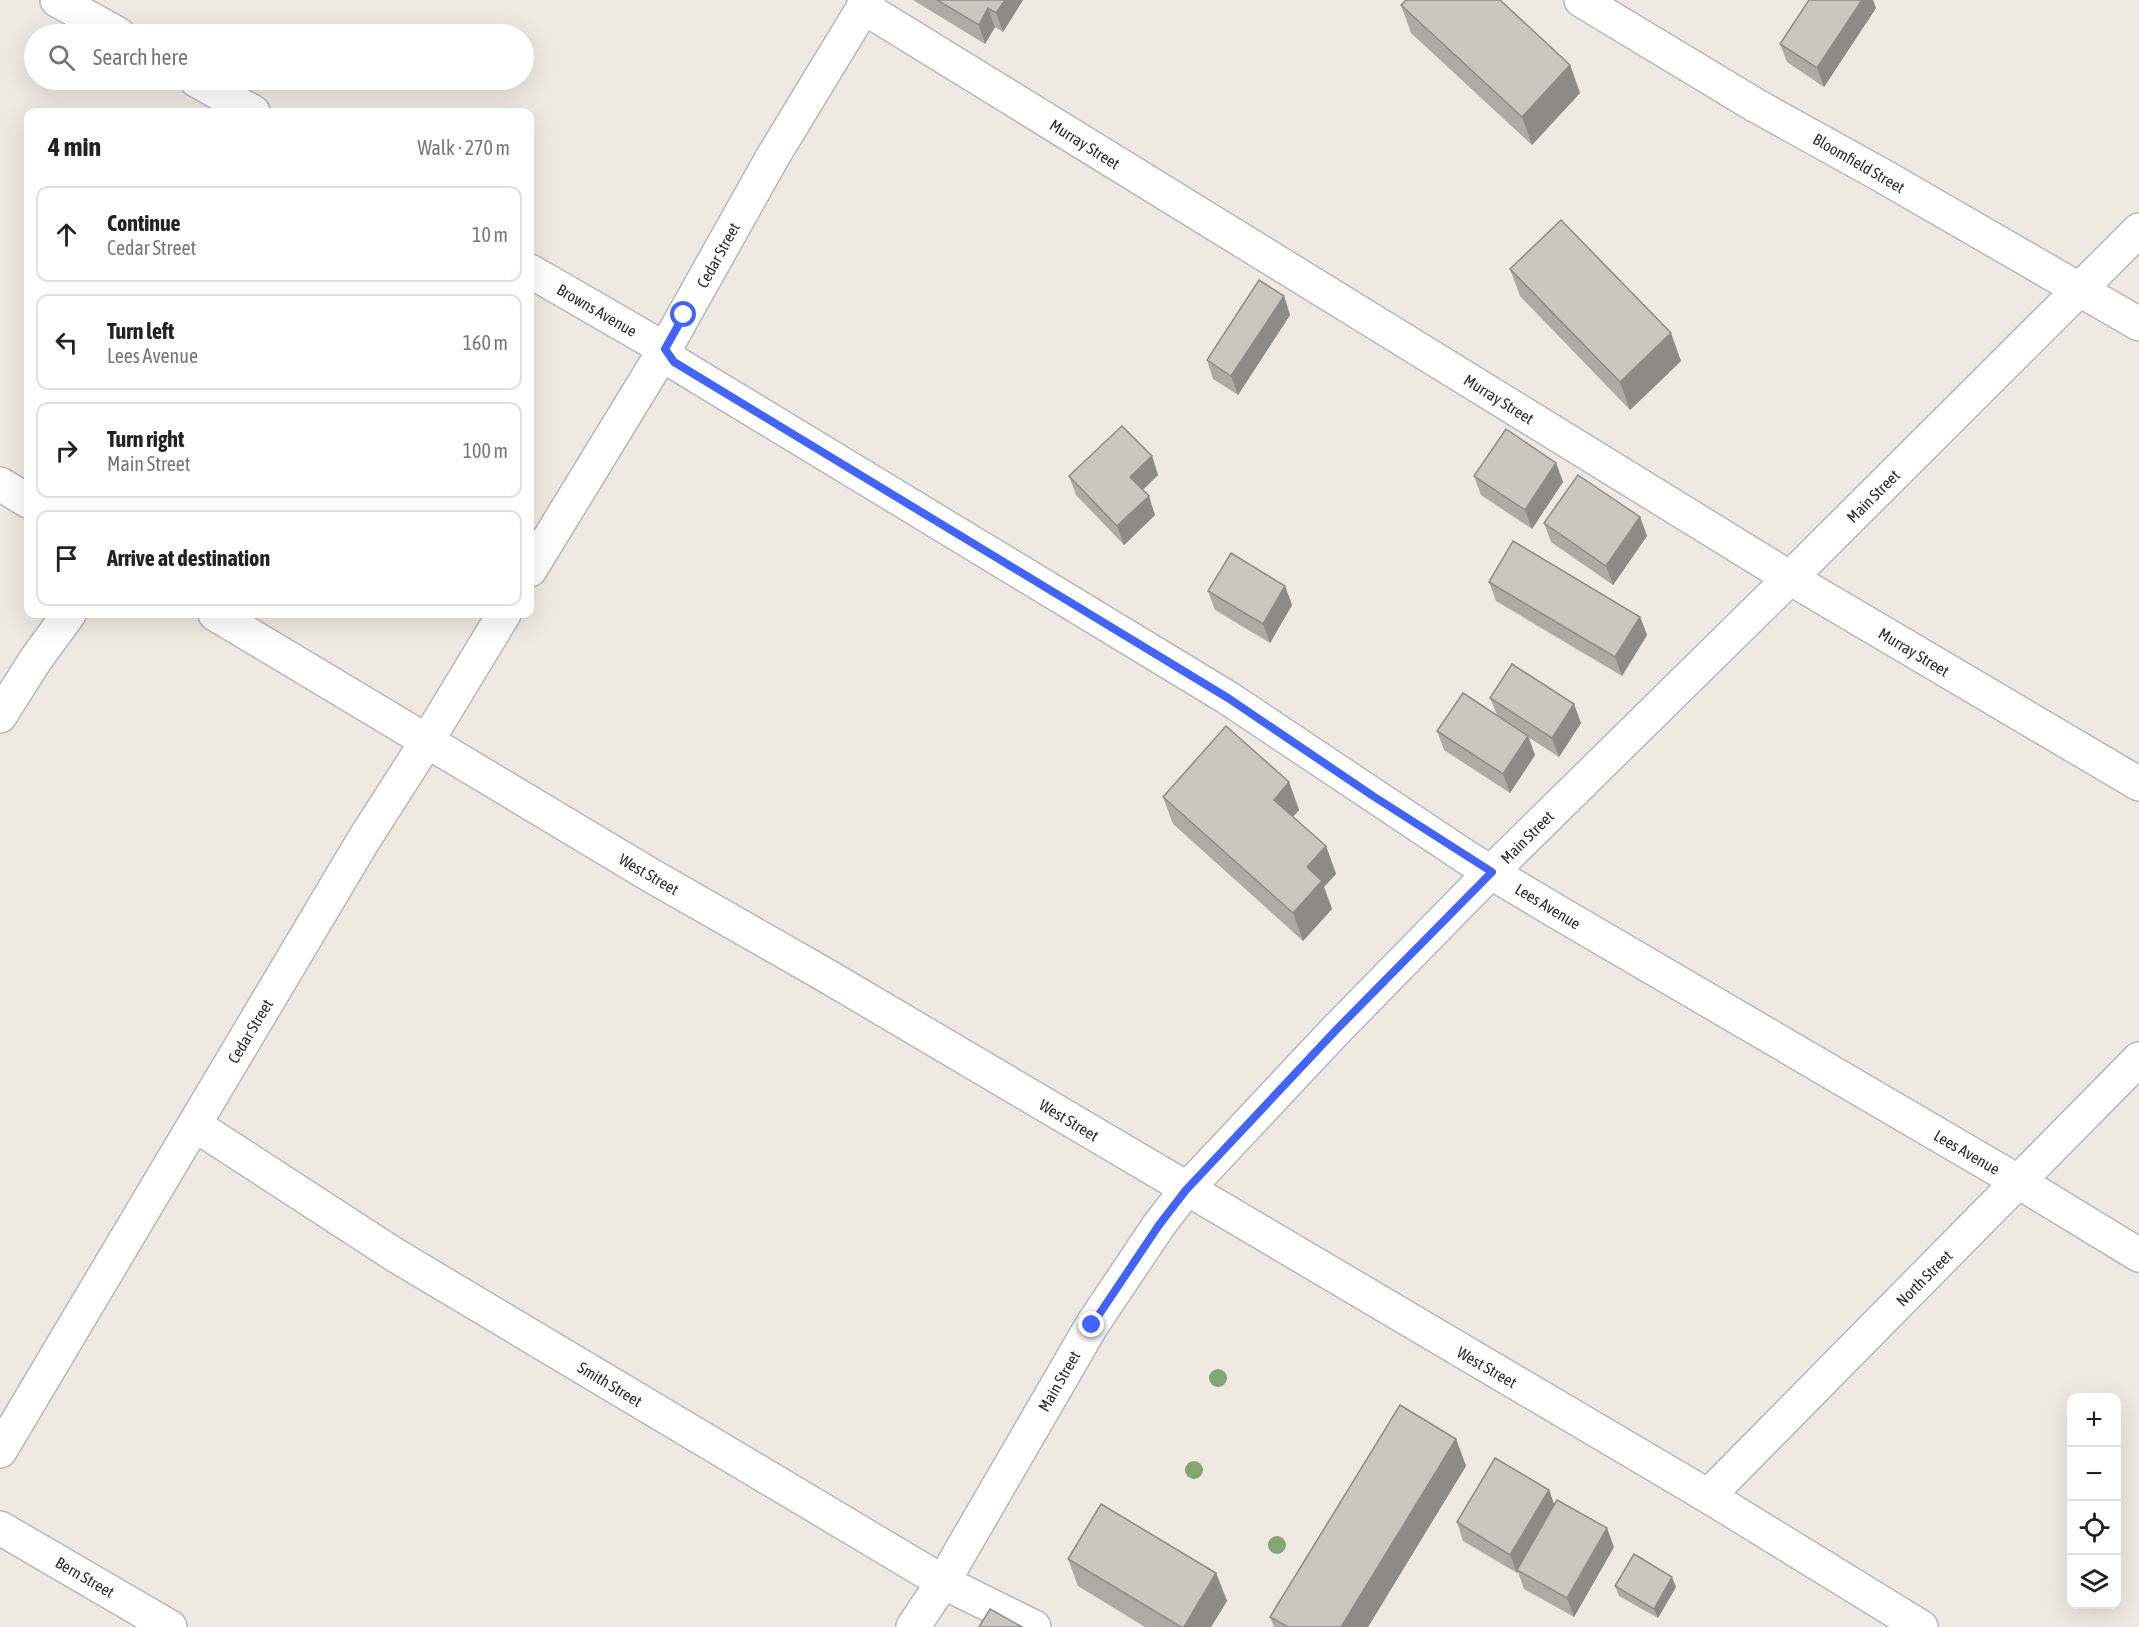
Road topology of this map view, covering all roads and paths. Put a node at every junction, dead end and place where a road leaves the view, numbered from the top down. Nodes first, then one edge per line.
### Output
1 (57, 0) edge
2 (1581, 0) edge
3 (865, 4) edge
4 (99, 24) edge
5 (214, 90) edge
6 (246, 108) edge
7 (2139, 230) edge
8 (534, 273) edge
9 (2079, 289) junction
10 (2139, 324) edge
11 (665, 349) junction
12 (0, 484) edge
13 (24, 499) edge
14 (534, 563) edge
15 (1790, 578) junction
16 (66, 618) edge
17 (223, 618) edge
18 (502, 618) edge
19 (0, 716) edge
20 (428, 741) junction
21 (2139, 784) edge
22 (1492, 872) junction
23 (2139, 1059) edge
24 (195, 1125) junction
25 (2019, 1182) junction
26 (1186, 1190) junction
27 (2139, 1255) edge
28 (0, 1451) edge
29 (1707, 1496) junction
30 (0, 1528) edge
31 (943, 1582) junction
32 (170, 1627) edge
33 (913, 1627) edge
34 (1034, 1627) edge
35 (1921, 1627) edge

1 - 4 street
2 - 9 street, Bloomfield Street
3 - 11 street, Cedar Street
3 - 15 street, Murray Street
5 - 6 street
7 - 9 street, Main Street
8 - 11 street, Browns Avenue
9 - 10 street, Bloomfield Street
9 - 15 street, Main Street
11 - 14 street, Cedar Street
11 - 22 street, Lees Avenue
12 - 13 street
15 - 21 street, Murray Street
15 - 22 street, Main Street
16 - 19 street
17 - 20 street, West Street
18 - 20 street, Cedar Street
20 - 24 street, Cedar Street
20 - 26 street, West Street
22 - 25 street, Lees Avenue
22 - 26 street, Main Street
23 - 25 street, North Street
24 - 28 street, Cedar Street
24 - 31 street, Smith Street
25 - 27 street, Lees Avenue
25 - 29 street, North Street
26 - 29 street, West Street
26 - 31 street, Main Street
29 - 35 street, West Street
30 - 32 street, Bern Street
31 - 33 street, Main Street
31 - 34 street, Smith Street

